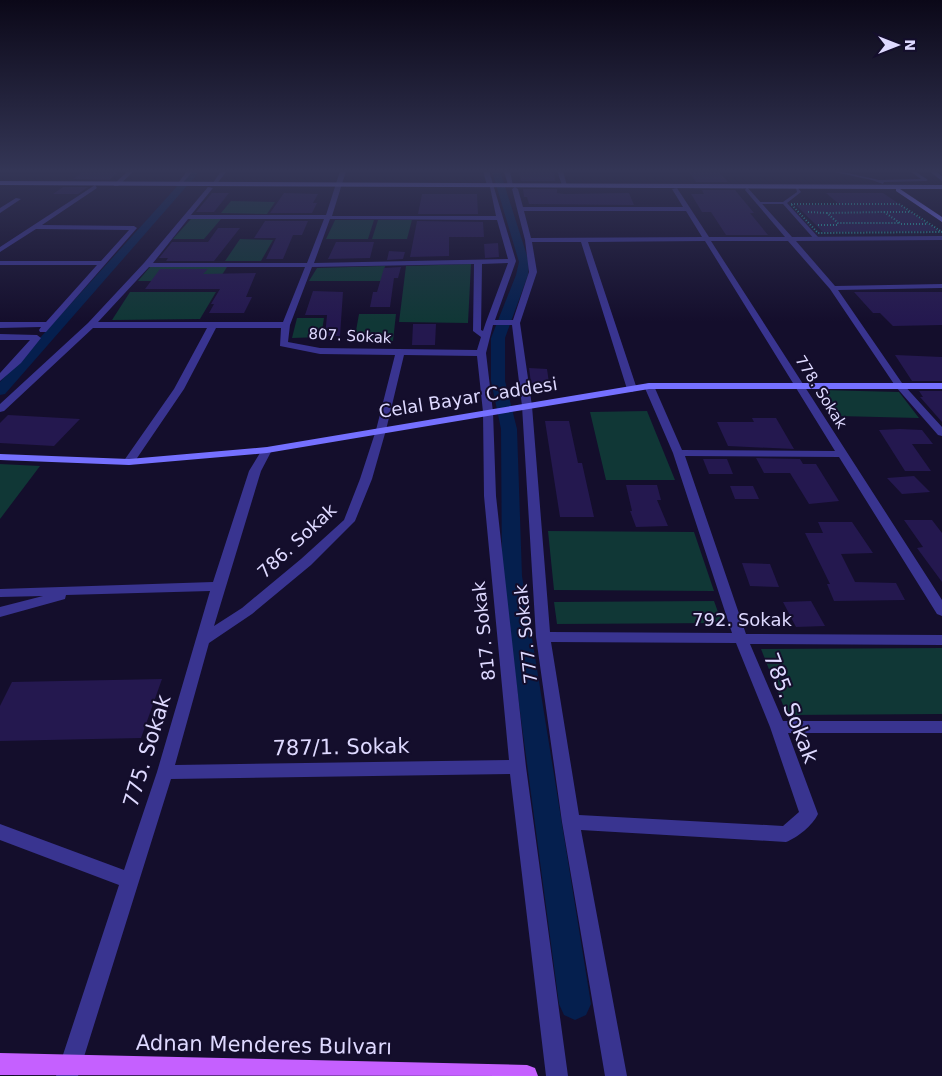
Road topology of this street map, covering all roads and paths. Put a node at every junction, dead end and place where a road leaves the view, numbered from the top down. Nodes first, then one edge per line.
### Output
1 (44, 221) edge
2 (182, 221) edge
3 (327, 221) edge
4 (501, 221) edge
5 (522, 221) edge
6 (694, 221) edge
7 (775, 221) edge
8 (801, 221) edge
9 (808, 221) edge
10 (835, 221) edge
11 (897, 221) edge
12 (901, 224) dead end
13 (930, 224) dead end
14 (811, 225) junction
15 (840, 225) dead end
16 (37, 226) junction
17 (942, 232) edge
18 (942, 238) edge
19 (790, 239) junction
20 (817, 239) junction
21 (528, 240) junction
22 (584, 240) junction
23 (706, 240) junction
24 (0, 250) edge
25 (512, 260) junction
26 (478, 262) junction
27 (0, 263) edge
28 (101, 263) junction
29 (147, 265) junction
30 (309, 265) junction
31 (942, 286) edge
32 (833, 288) junction
33 (490, 322) junction
34 (516, 323) junction
35 (48, 324) junction
36 (213, 324) junction
37 (286, 324) junction
38 (0, 325) edge
39 (91, 325) junction
40 (486, 336) junction
41 (0, 337) edge
42 (37, 338) junction
43 (400, 352) junction
44 (481, 354) junction
45 (0, 378) edge
46 (899, 385) junction
47 (650, 386) junction
48 (799, 386) junction
49 (942, 386) edge
50 (632, 389) junction
51 (527, 406) junction
52 (0, 409) edge
53 (488, 412) junction
54 (381, 430) junction
55 (942, 434) edge
56 (267, 450) junction
57 (678, 453) junction
58 (842, 454) junction
59 (0, 458) edge
60 (129, 462) junction
61 (218, 586) junction
62 (81, 590) junction
63 (0, 593) edge
64 (942, 611) edge
65 (0, 612) edge
66 (542, 637) junction
67 (741, 639) junction
68 (203, 640) junction
69 (942, 640) edge
70 (778, 727) junction
71 (942, 727) edge
72 (518, 766) junction
73 (165, 772) junction
74 (571, 822) junction
75 (0, 832) edge
76 (130, 882) junction
77 (0, 1064) edge
78 (69, 1071) edge
79 (527, 1076) edge
80 (558, 1076) edge
81 (616, 1076) edge

1 - 16 street
2 - 29 street
3 - 30 street, 807. Sokak
4 - 25 street
5 - 21 street, 777. Sokak
6 - 23 street, 778. Sokak
7 - 19 street
8 - 20 lane
9 - 14 path
10 - 11 path
12 - 13 path
14 - 15 path
14 - 17 path
16 - 24 street
16 - 28 street
18 - 20 street
19 - 20 street
19 - 23 street
19 - 32 street
21 - 22 street
21 - 34 street, 777. Sokak
22 - 23 street
22 - 50 street
23 - 48 street, 778. Sokak
25 - 26 street
25 - 33 street, 817. Sokak
26 - 30 street
26 - 40 street
27 - 28 street
28 - 35 street
29 - 30 street
29 - 39 street
30 - 37 street, 807. Sokak
31 - 32 street
32 - 46 street
33 - 34 street
33 - 40 street, 817. Sokak
34 - 51 street, 777. Sokak
35 - 38 street
35 - 42 street
36 - 37 street
36 - 39 street
36 - 60 street
37 - 43 street, 807. Sokak
39 - 52 street
40 - 44 street, 817. Sokak
41 - 42 street
42 - 45 street
43 - 44 street, 807. Sokak
43 - 54 street, 786. Sokak
44 - 53 street, 817. Sokak
46 - 48 main road, Celal Bayar Caddesi
46 - 49 main road, Celal Bayar Caddesi
46 - 55 street
47 - 48 main road, Celal Bayar Caddesi
47 - 50 main road, Celal Bayar Caddesi
47 - 57 street, 785. Sokak
48 - 58 street, 778. Sokak
50 - 51 main road, Celal Bayar Caddesi
51 - 53 main road, Celal Bayar Caddesi
51 - 66 street, 777. Sokak
53 - 54 main road, Celal Bayar Caddesi
53 - 72 street, 817. Sokak
54 - 56 main road, Celal Bayar Caddesi
54 - 68 street, 786. Sokak
56 - 60 main road, Celal Bayar Caddesi
56 - 61 street, 775. Sokak
57 - 58 street
57 - 67 street, 785. Sokak
58 - 64 street, 778. Sokak
59 - 60 main road, Celal Bayar Caddesi
61 - 62 street
61 - 68 street, 775. Sokak
62 - 63 street
62 - 65 street
66 - 67 street, 792. Sokak
66 - 74 street, 777. Sokak
67 - 69 street, 792. Sokak
67 - 70 street, 785. Sokak
68 - 73 street, 775. Sokak
70 - 71 street
70 - 74 street, 785. Sokak
72 - 73 street, 787/1. Sokak
72 - 80 street, 817. Sokak
73 - 76 street, 775. Sokak
74 - 81 street, 777. Sokak
75 - 76 street
76 - 78 street, 775. Sokak
77 - 78 main road, Adnan Menderes Bulvarı
78 - 79 main road, Adnan Menderes Bulvarı

